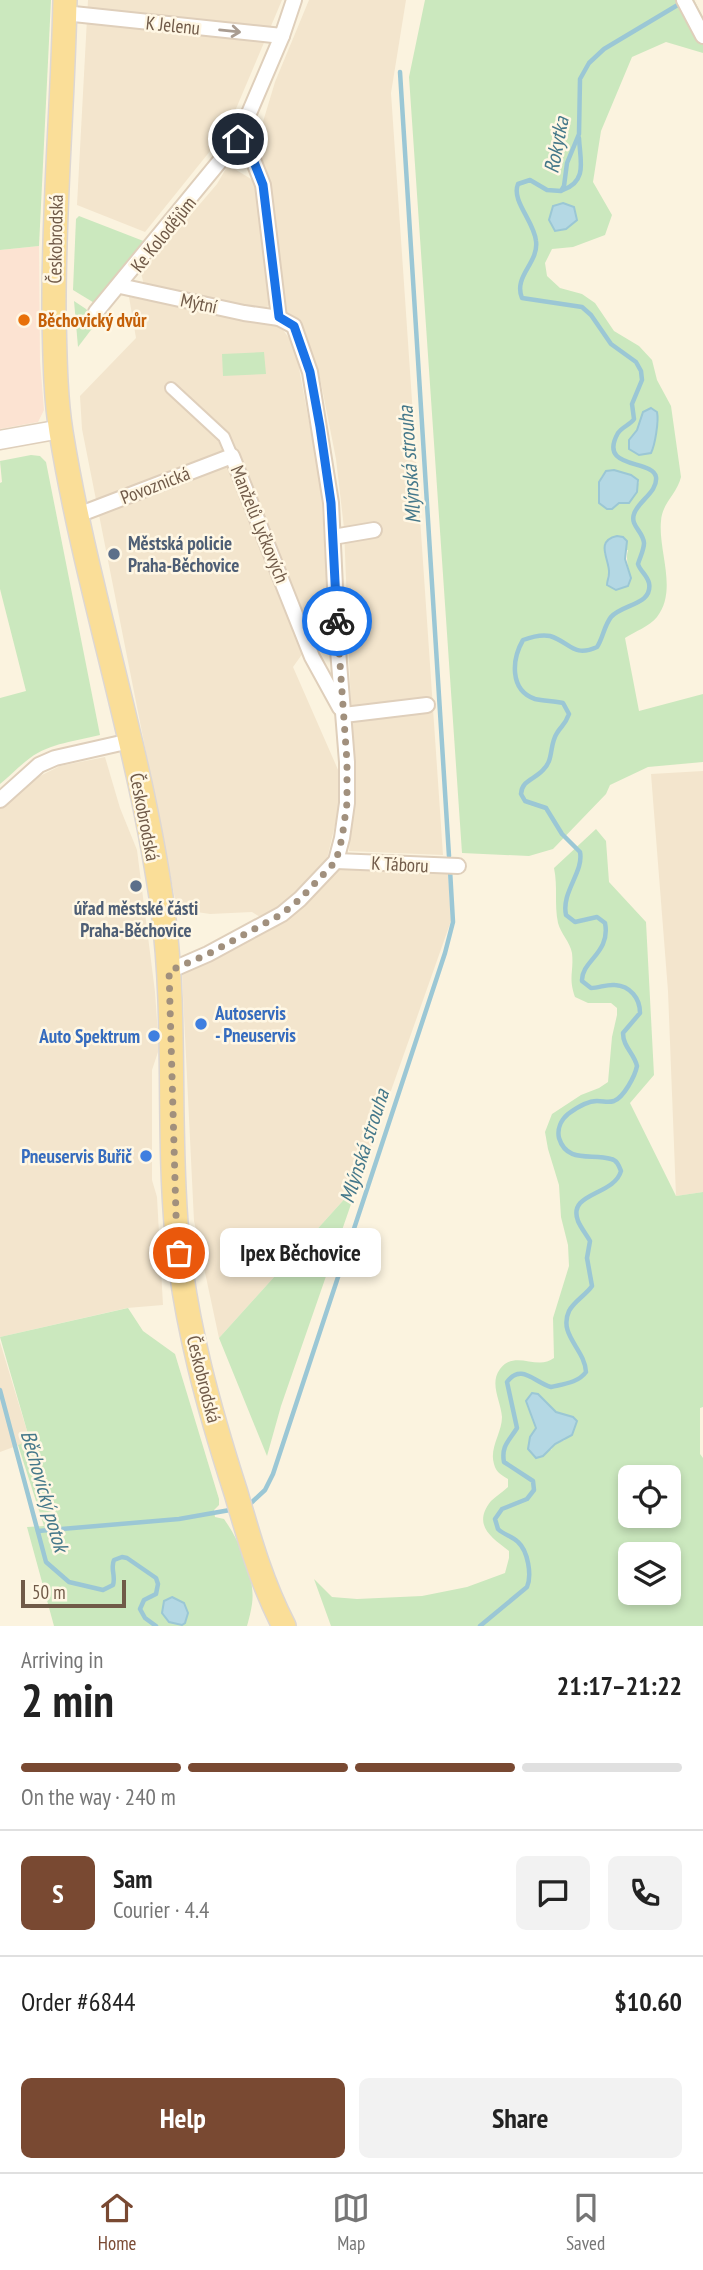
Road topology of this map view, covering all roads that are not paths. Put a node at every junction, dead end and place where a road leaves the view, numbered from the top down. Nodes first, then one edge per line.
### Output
1 (294, 0) edge
2 (684, 0) edge
3 (64, 7) edge
4 (282, 36) junction
5 (703, 36) edge
6 (238, 139) junction
7 (120, 286) junction
8 (96, 312) dead end
9 (279, 317) junction
10 (171, 388) dead end
11 (61, 429) junction
12 (0, 440) edge
13 (232, 456) junction
14 (78, 515) junction
15 (374, 530) dead end
16 (332, 537) junction
17 (427, 705) dead end
18 (344, 715) junction
19 (130, 741) junction
20 (0, 800) edge
21 (336, 861) junction
22 (458, 866) dead end
23 (169, 971) junction
24 (284, 1626) edge

1 - 4 street, Ke Kolodějům
2 - 5 street
3 -> 4 street, K Jelenu
3 - 11 main road, Českobrodská
4 - 6 street, Ke Kolodějům
6 - 7 street, Ke Kolodějům
6 - 9 street
7 - 8 street, Ke Kolodějům
7 - 9 street, Mýtní
9 - 16 street
10 - 13 street, Manželů Lyčkových
11 - 12 street
11 - 14 main road, Českobrodská
13 - 14 street, Povoznická
13 - 18 street, Manželů Lyčkových
14 - 19 main road, Českobrodská
15 - 16 street
16 - 18 street
17 - 18 street
18 - 21 street
19 - 20 street
19 - 23 main road, Českobrodská
21 - 22 street, K Táboru
21 - 23 street
23 - 24 main road, Českobrodská

